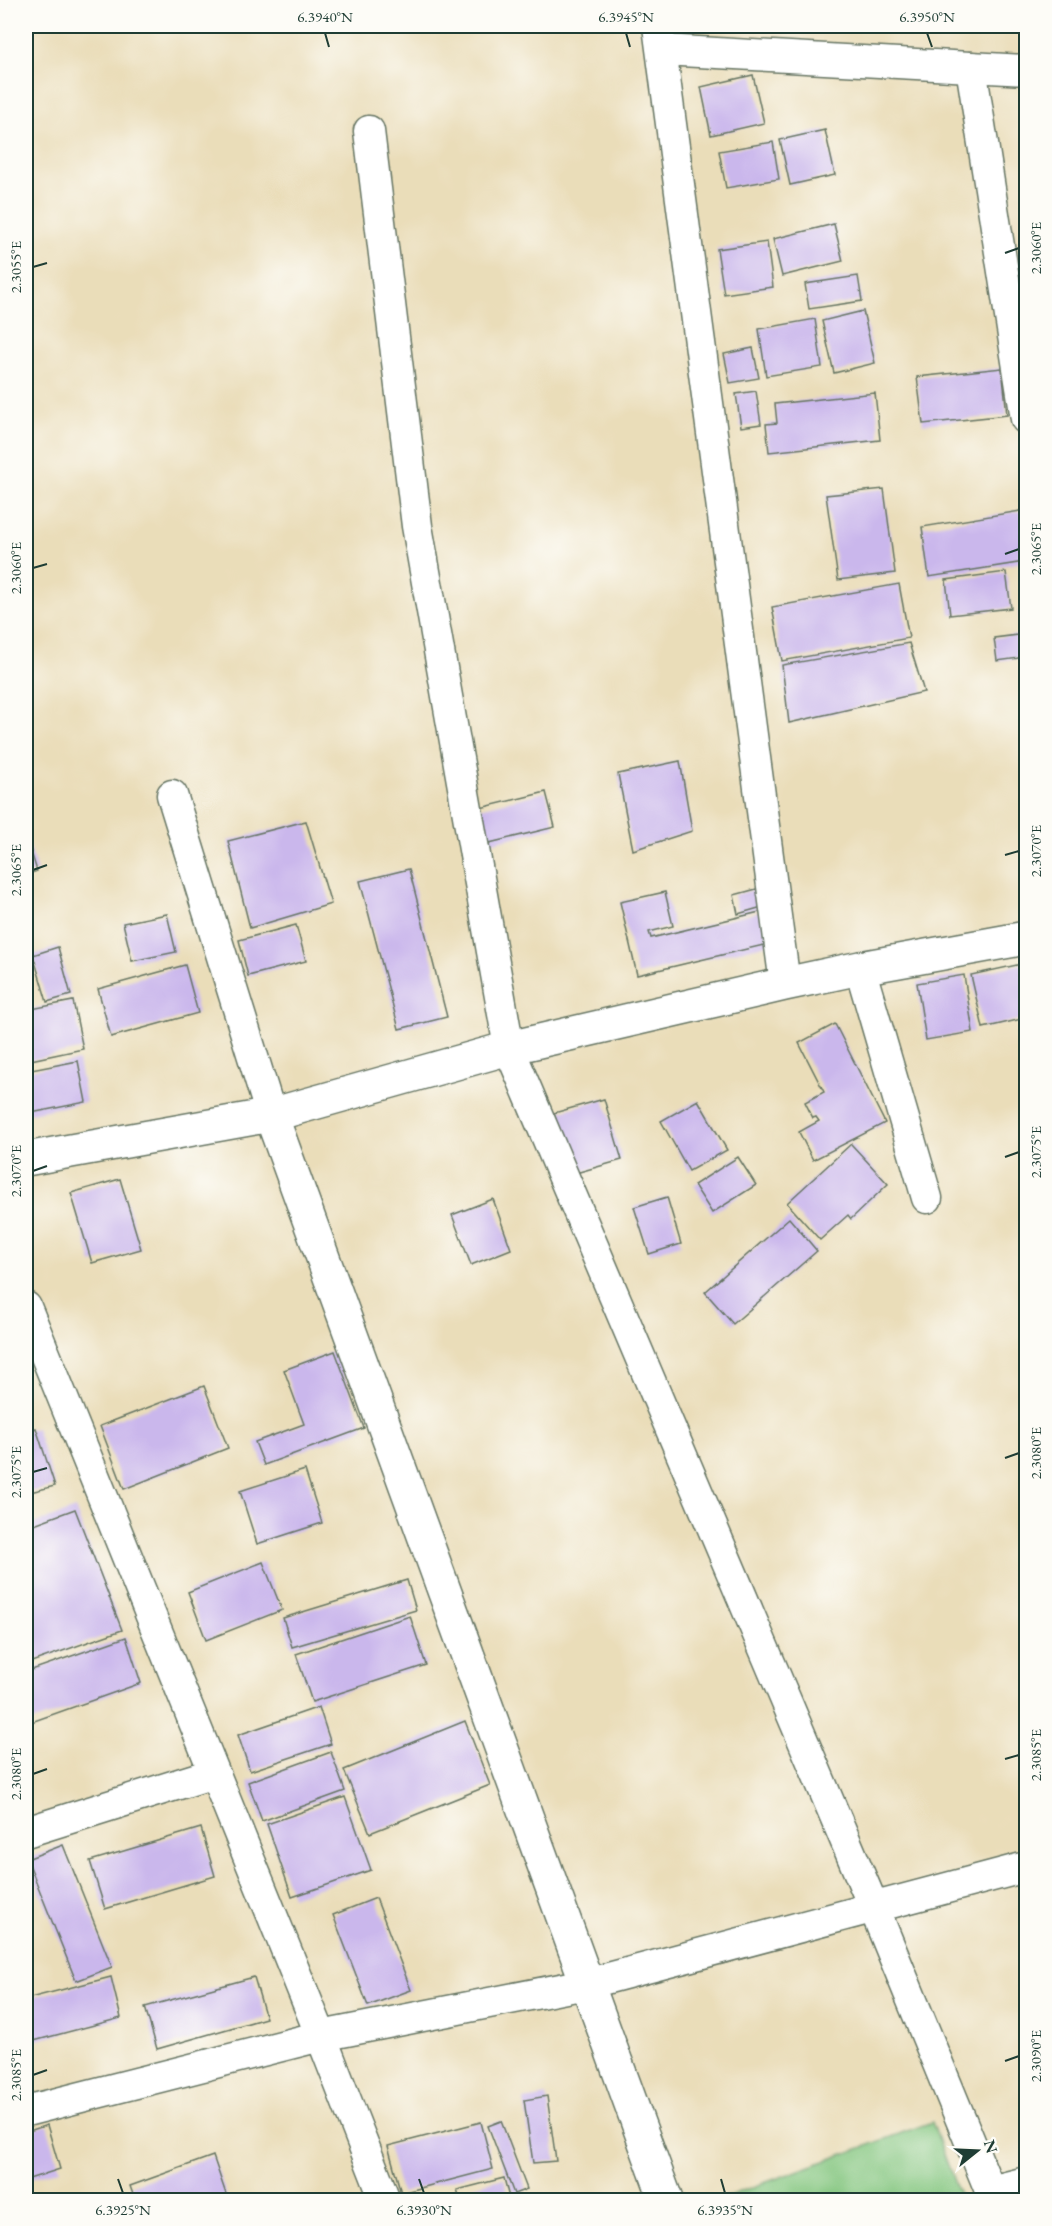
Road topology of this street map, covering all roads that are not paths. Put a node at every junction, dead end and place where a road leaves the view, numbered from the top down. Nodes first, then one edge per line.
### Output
1 (660, 38) edge
2 (971, 67) junction
3 (1026, 70) edge
4 (369, 131) dead end
5 (1026, 418) edge
6 (171, 795) dead end
7 (1026, 938) edge
8 (860, 968) junction
9 (785, 984) junction
10 (509, 1048) junction
11 (271, 1115) junction
12 (26, 1159) edge
13 (927, 1198) dead end
14 (26, 1307) edge
15 (214, 1773) junction
16 (26, 1832) edge
17 (1026, 1867) edge
18 (874, 1908) junction
19 (586, 1984) junction
20 (321, 2036) junction
21 (26, 2112) edge
22 (1026, 2182) edge
23 (992, 2196) edge
24 (385, 2200) edge
25 (666, 2200) edge

1 - 2 street
1 - 9 street
2 - 3 street
2 - 5 street
4 - 10 street
6 - 11 street
7 - 8 street
8 - 9 street
8 - 13 street
9 - 10 street
10 - 11 street
10 - 18 street
11 - 12 street
11 - 19 street
14 - 15 street
15 - 16 street
15 - 20 street
17 - 18 street
18 - 19 street
18 - 23 street
19 - 20 street
19 - 25 street
20 - 21 street
20 - 24 street
22 - 23 street

